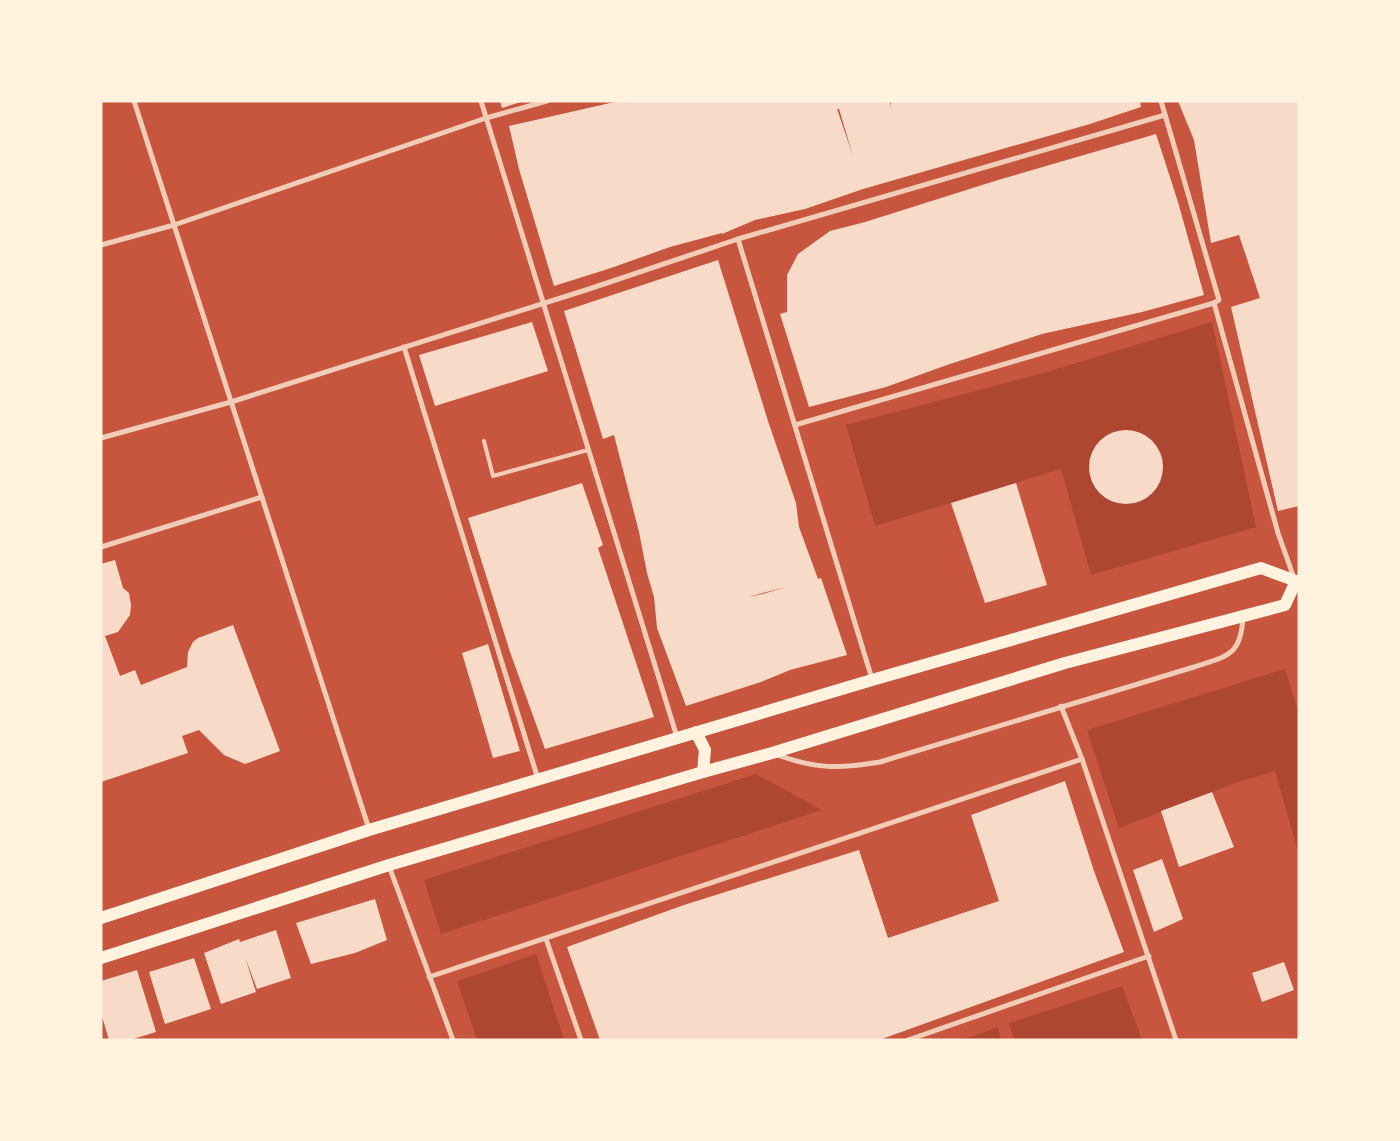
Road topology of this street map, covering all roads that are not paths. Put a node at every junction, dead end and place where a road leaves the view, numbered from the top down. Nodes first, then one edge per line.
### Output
1 (134, 101) edge
2 (481, 101) edge
3 (547, 101) edge
4 (1161, 101) edge
5 (1165, 115) junction
6 (486, 118) junction
7 (174, 225) junction
8 (738, 239) junction
9 (101, 245) edge
10 (1216, 302) junction
11 (543, 303) junction
12 (404, 347) junction
13 (231, 402) junction
14 (795, 425) junction
15 (101, 438) edge
16 (484, 441) dead end
17 (588, 450) junction
18 (262, 497) junction
19 (101, 547) edge
20 (1297, 581) edge
21 (1299, 595) edge
22 (1243, 615) junction
23 (872, 680) junction
24 (1060, 706) junction
25 (696, 732) junction
26 (678, 738) junction
27 (772, 753) junction
28 (1082, 758) junction
29 (703, 772) junction
30 (538, 779) junction
31 (369, 830) junction
32 (389, 865) junction
33 (101, 918) edge
34 (546, 939) junction
35 (1148, 956) junction
36 (101, 958) edge
37 (429, 977) junction
38 (453, 1040) edge
39 (580, 1040) edge
40 (908, 1040) edge
41 (1176, 1040) edge

1 - 7 street
2 - 6 street
3 - 6 street
4 - 5 street
5 - 8 street
5 - 10 street
6 - 7 street
6 - 11 street
7 - 9 street
7 - 13 street
8 - 11 street
8 - 14 street
10 - 14 street
10 - 20 street
11 - 12 street
11 - 17 street
12 - 13 street
12 - 30 street
13 - 15 street
13 - 18 street
14 - 23 street
16 - 17 lane
17 - 26 street
18 - 19 street
18 - 31 street
20 - 21 street
20 - 22 main road
20 - 23 main road
22 - 24 street
22 - 27 main road
23 - 25 main road
24 - 27 street
24 - 28 street
25 - 26 main road
25 - 29 main road
26 - 30 main road
27 - 29 main road
28 - 34 street
28 - 35 street
29 - 32 main road
30 - 31 main road
31 - 33 main road
32 - 36 main road
32 - 37 street
34 - 37 street
34 - 39 street
35 - 40 street
35 - 41 street
37 - 38 street

